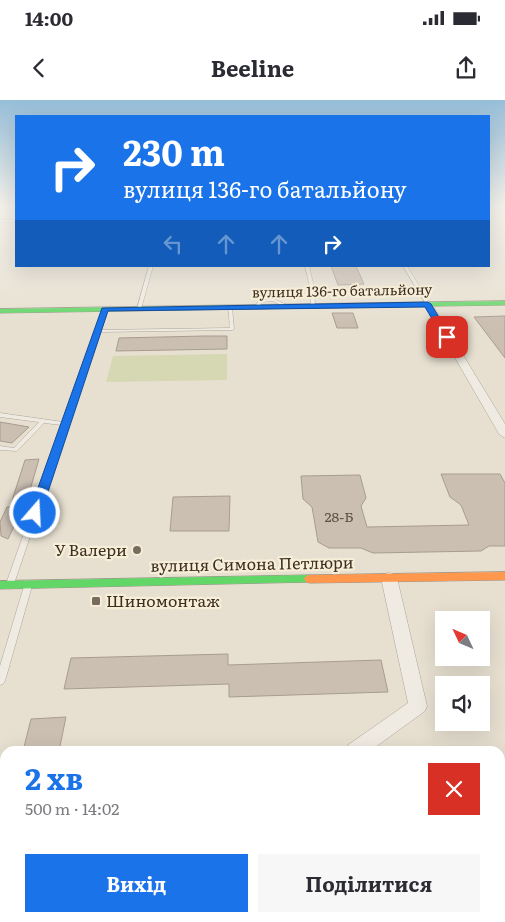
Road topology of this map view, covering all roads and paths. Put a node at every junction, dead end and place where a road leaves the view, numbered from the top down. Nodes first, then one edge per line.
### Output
1 (151, 267) edge
2 (307, 267) edge
3 (406, 267) edge
4 (505, 303) edge
5 (428, 304) junction
6 (314, 306) junction
7 (230, 307) junction
8 (139, 308) junction
9 (105, 309) junction
10 (0, 311) edge
11 (97, 331) junction
12 (0, 415) edge
13 (42, 422) junction
14 (65, 424) junction
15 (505, 434) edge
16 (0, 448) edge
17 (505, 576) edge
18 (390, 578) junction
19 (28, 584) junction
20 (5, 585) edge
21 (10, 647) junction
22 (0, 648) edge
23 (0, 681) edge
24 (361, 746) edge

1 - 8 lane
2 - 6 lane
3 - 5 lane
4 - 5 street, вулиця 136-го батальйону
5 - 6 street, вулиця 136-го батальйону
5 - 15 street
6 - 7 street, вулиця 136-го батальйону
7 - 8 street, вулиця 136-го батальйону
7 - 11 lane
8 - 9 street, вулиця 136-го батальйону
9 - 10 street, вулиця 136-го батальйону
9 - 11 lane
11 - 14 lane
12 - 13 lane
13 - 14 lane
13 - 16 lane
14 - 20 lane
17 - 18 street, вулиця Симона Петлюри
18 - 19 street, вулиця Симона Петлюри
18 - 24 street
19 - 20 street, вулиця Симона Петлюри
19 - 21 lane
21 - 22 lane
21 - 23 lane

